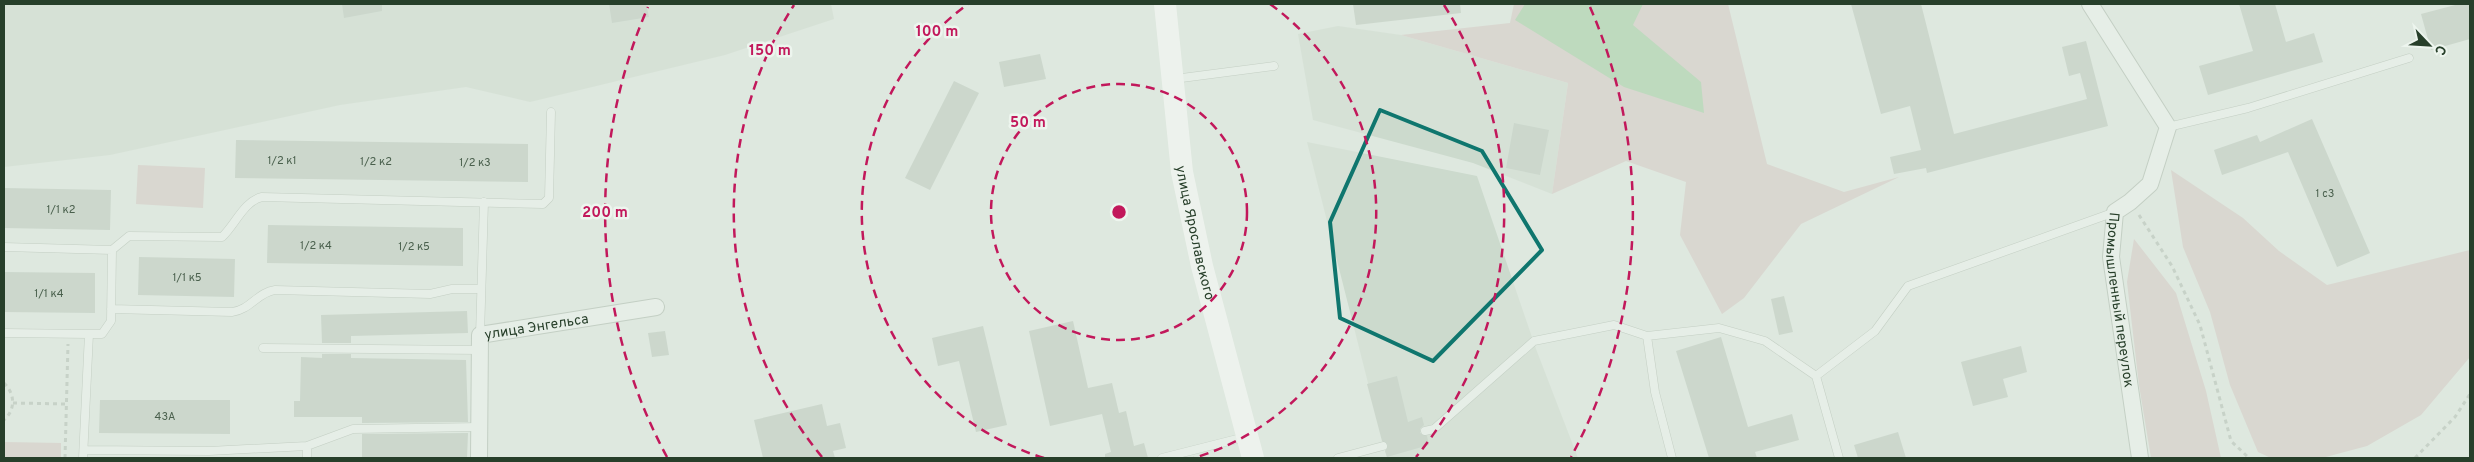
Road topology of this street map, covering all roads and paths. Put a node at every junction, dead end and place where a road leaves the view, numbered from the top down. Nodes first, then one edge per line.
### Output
1 (1165, 4) edge
2 (2090, 4) edge
3 (2409, 58) dead end
4 (1274, 66) dead end
5 (1172, 80) junction
6 (551, 112) dead end
7 (2168, 127) junction
8 (484, 202) junction
9 (2130, 202) junction
10 (2114, 212) junction
11 (4, 248) edge
12 (112, 250) junction
13 (482, 289) junction
14 (656, 307) dead end
15 (111, 309) junction
16 (4, 333) edge
17 (68, 334) junction
18 (89, 334) junction
19 (1647, 336) junction
20 (480, 342) junction
21 (262, 348) dead end
22 (1816, 376) junction
23 (4, 384) edge
24 (2470, 394) edge
25 (13, 402) junction
26 (67, 404) junction
27 (4, 420) edge
28 (480, 427) junction
29 (1425, 432) dead end
30 (1247, 436) junction
31 (307, 446) junction
32 (1383, 446) dead end
33 (83, 454) edge
34 (2247, 457) edge
35 (65, 458) edge
36 (307, 458) edge
37 (480, 458) edge
38 (1162, 458) edge
39 (1252, 458) edge
40 (1338, 458) edge
41 (1672, 458) edge
42 (1839, 458) edge
43 (2140, 458) edge
44 (2415, 458) edge

1 - 5 street, улица Ярославского
2 - 7 street
3 - 7 lane
4 - 5 lane
5 - 30 street, улица Ярославского
6 - 8 lane
7 - 9 street, Промышленный переулок
8 - 12 lane
8 - 13 lane
9 - 10 street, Промышленный переулок
9 - 34 path
10 - 22 lane
10 - 43 street, Промышленный переулок
11 - 12 lane
12 - 15 lane
13 - 15 lane
13 - 20 lane
14 - 20 street, улица Энгельса
15 - 18 lane
16 - 17 lane
17 - 18 lane
17 - 26 path
18 - 33 lane
19 - 22 lane
19 - 29 lane
19 - 41 lane
20 - 21 lane
20 - 28 street, улица Энгельса
22 - 42 lane
23 - 25 path
24 - 44 path
25 - 26 path
25 - 27 path
26 - 35 path
28 - 31 lane
28 - 37 street, улица Энгельса
30 - 38 lane
30 - 39 street, улица Ярославского
31 - 33 lane
31 - 36 lane
32 - 40 lane

